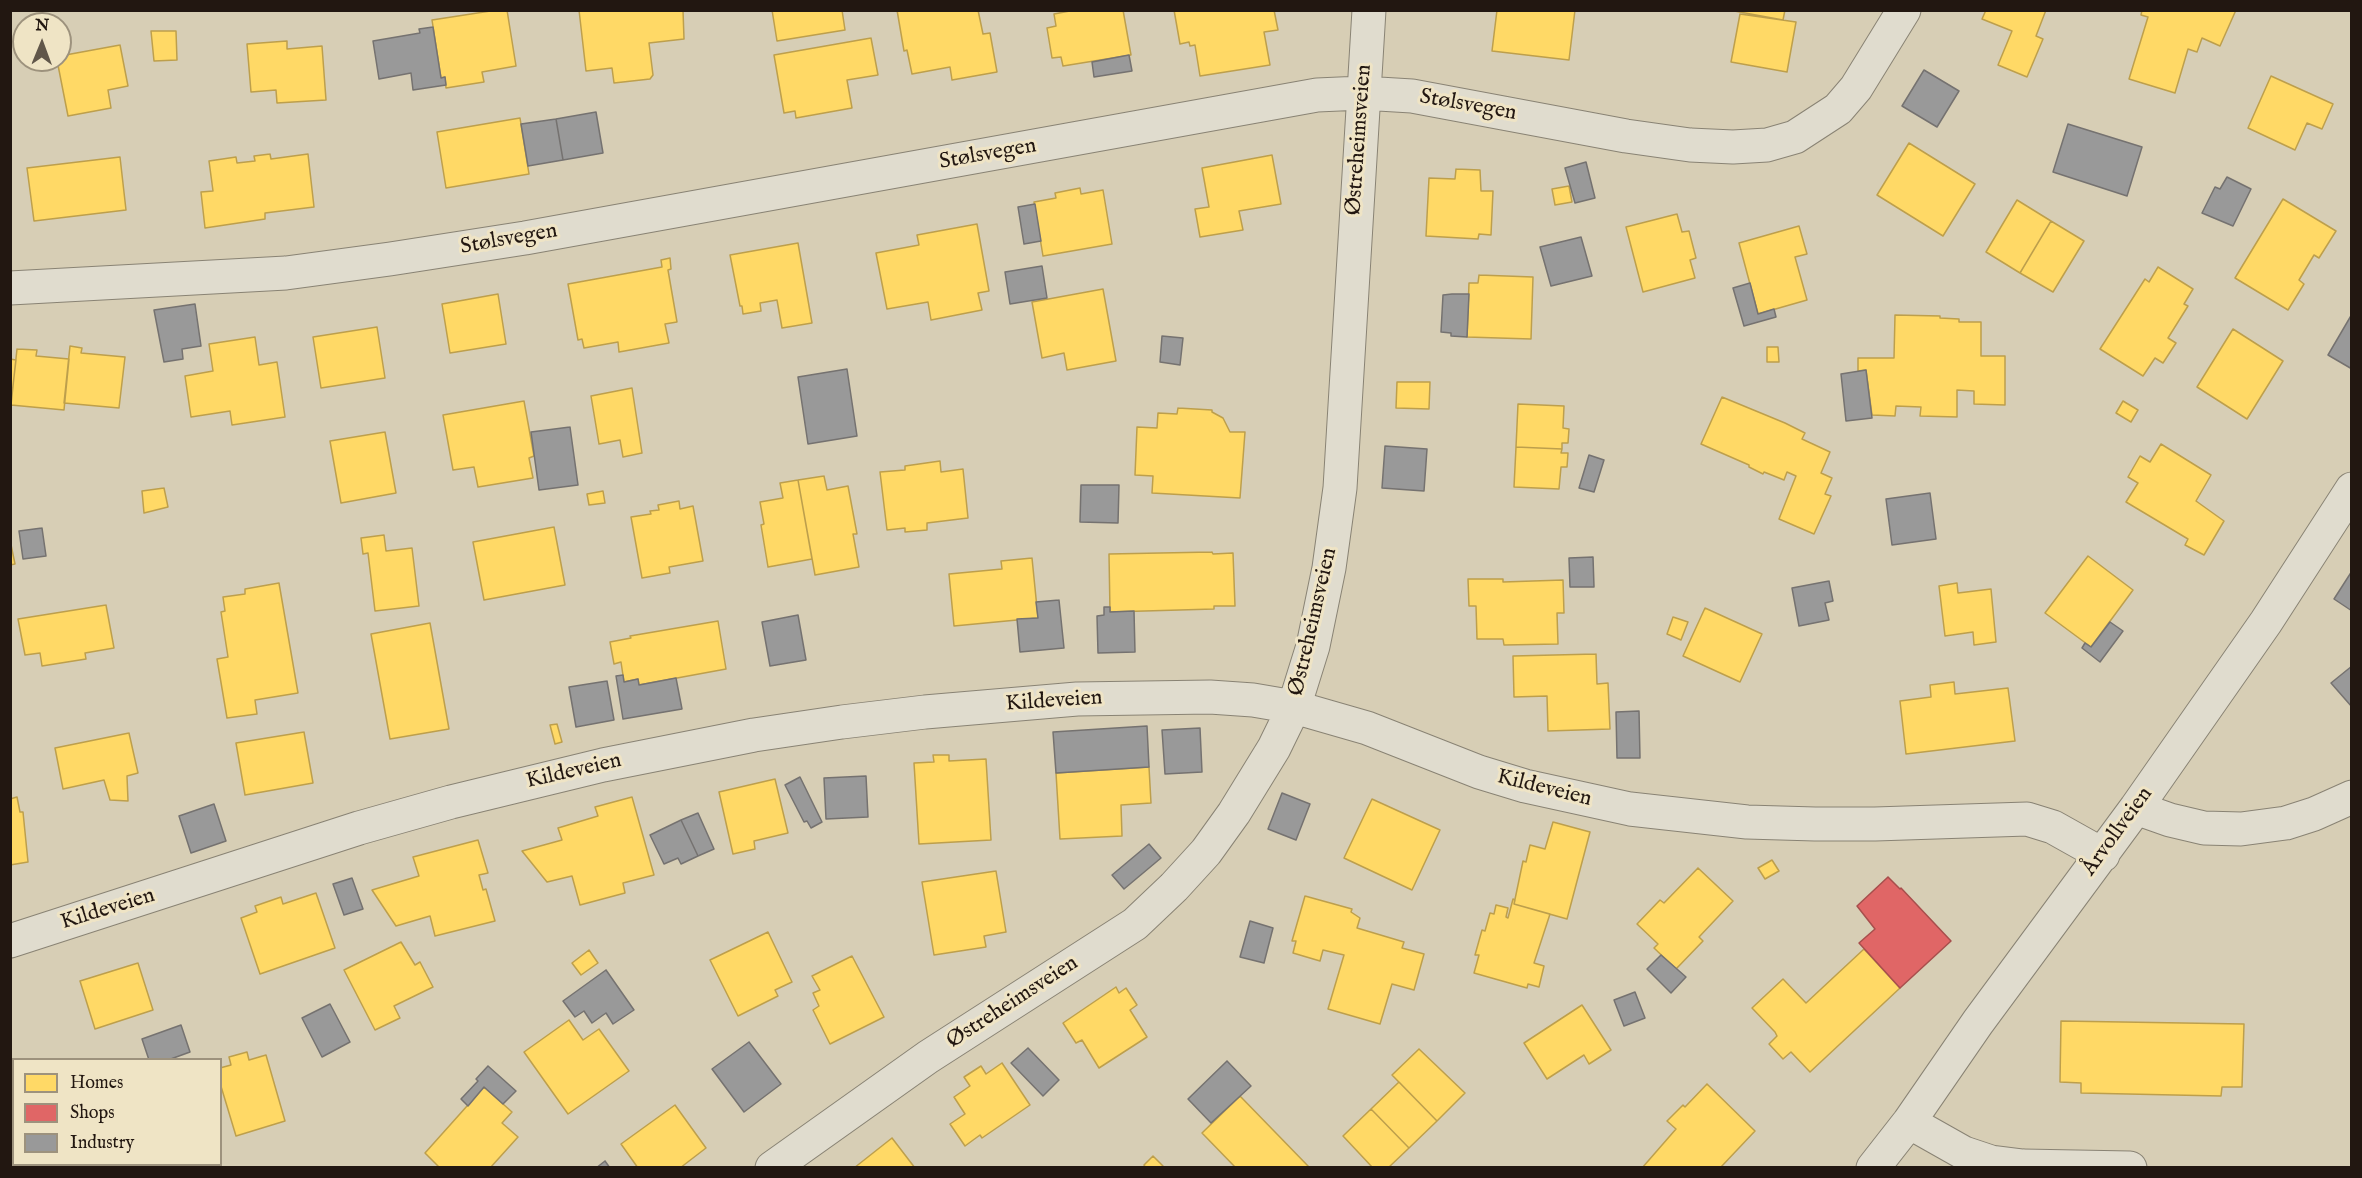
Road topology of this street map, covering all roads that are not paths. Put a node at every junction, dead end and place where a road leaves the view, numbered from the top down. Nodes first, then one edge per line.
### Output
1 (1369, 10) edge
2 (1904, 10) edge
3 (1362, 93) junction
4 (10, 288) edge
5 (2352, 489) edge
6 (1294, 708) junction
7 (2352, 797) edge
8 (2136, 808) junction
9 (2103, 855) junction
10 (10, 941) edge
11 (1909, 1122) junction
12 (772, 1167) edge
13 (1873, 1167) edge
14 (2130, 1167) edge

1 - 3 street, Østreheimsveien
2 - 3 street, Stølsvegen
3 - 4 street, Stølsvegen
3 - 6 street, Østreheimsveien
5 - 8 street, Årvollveien
6 - 9 street, Kildeveien
6 - 10 street, Kildeveien
6 - 12 street, Østreheimsveien
7 - 8 street
8 - 9 street, Årvollveien
9 - 11 street, Årvollveien
11 - 13 street, Årvollveien
11 - 14 street

